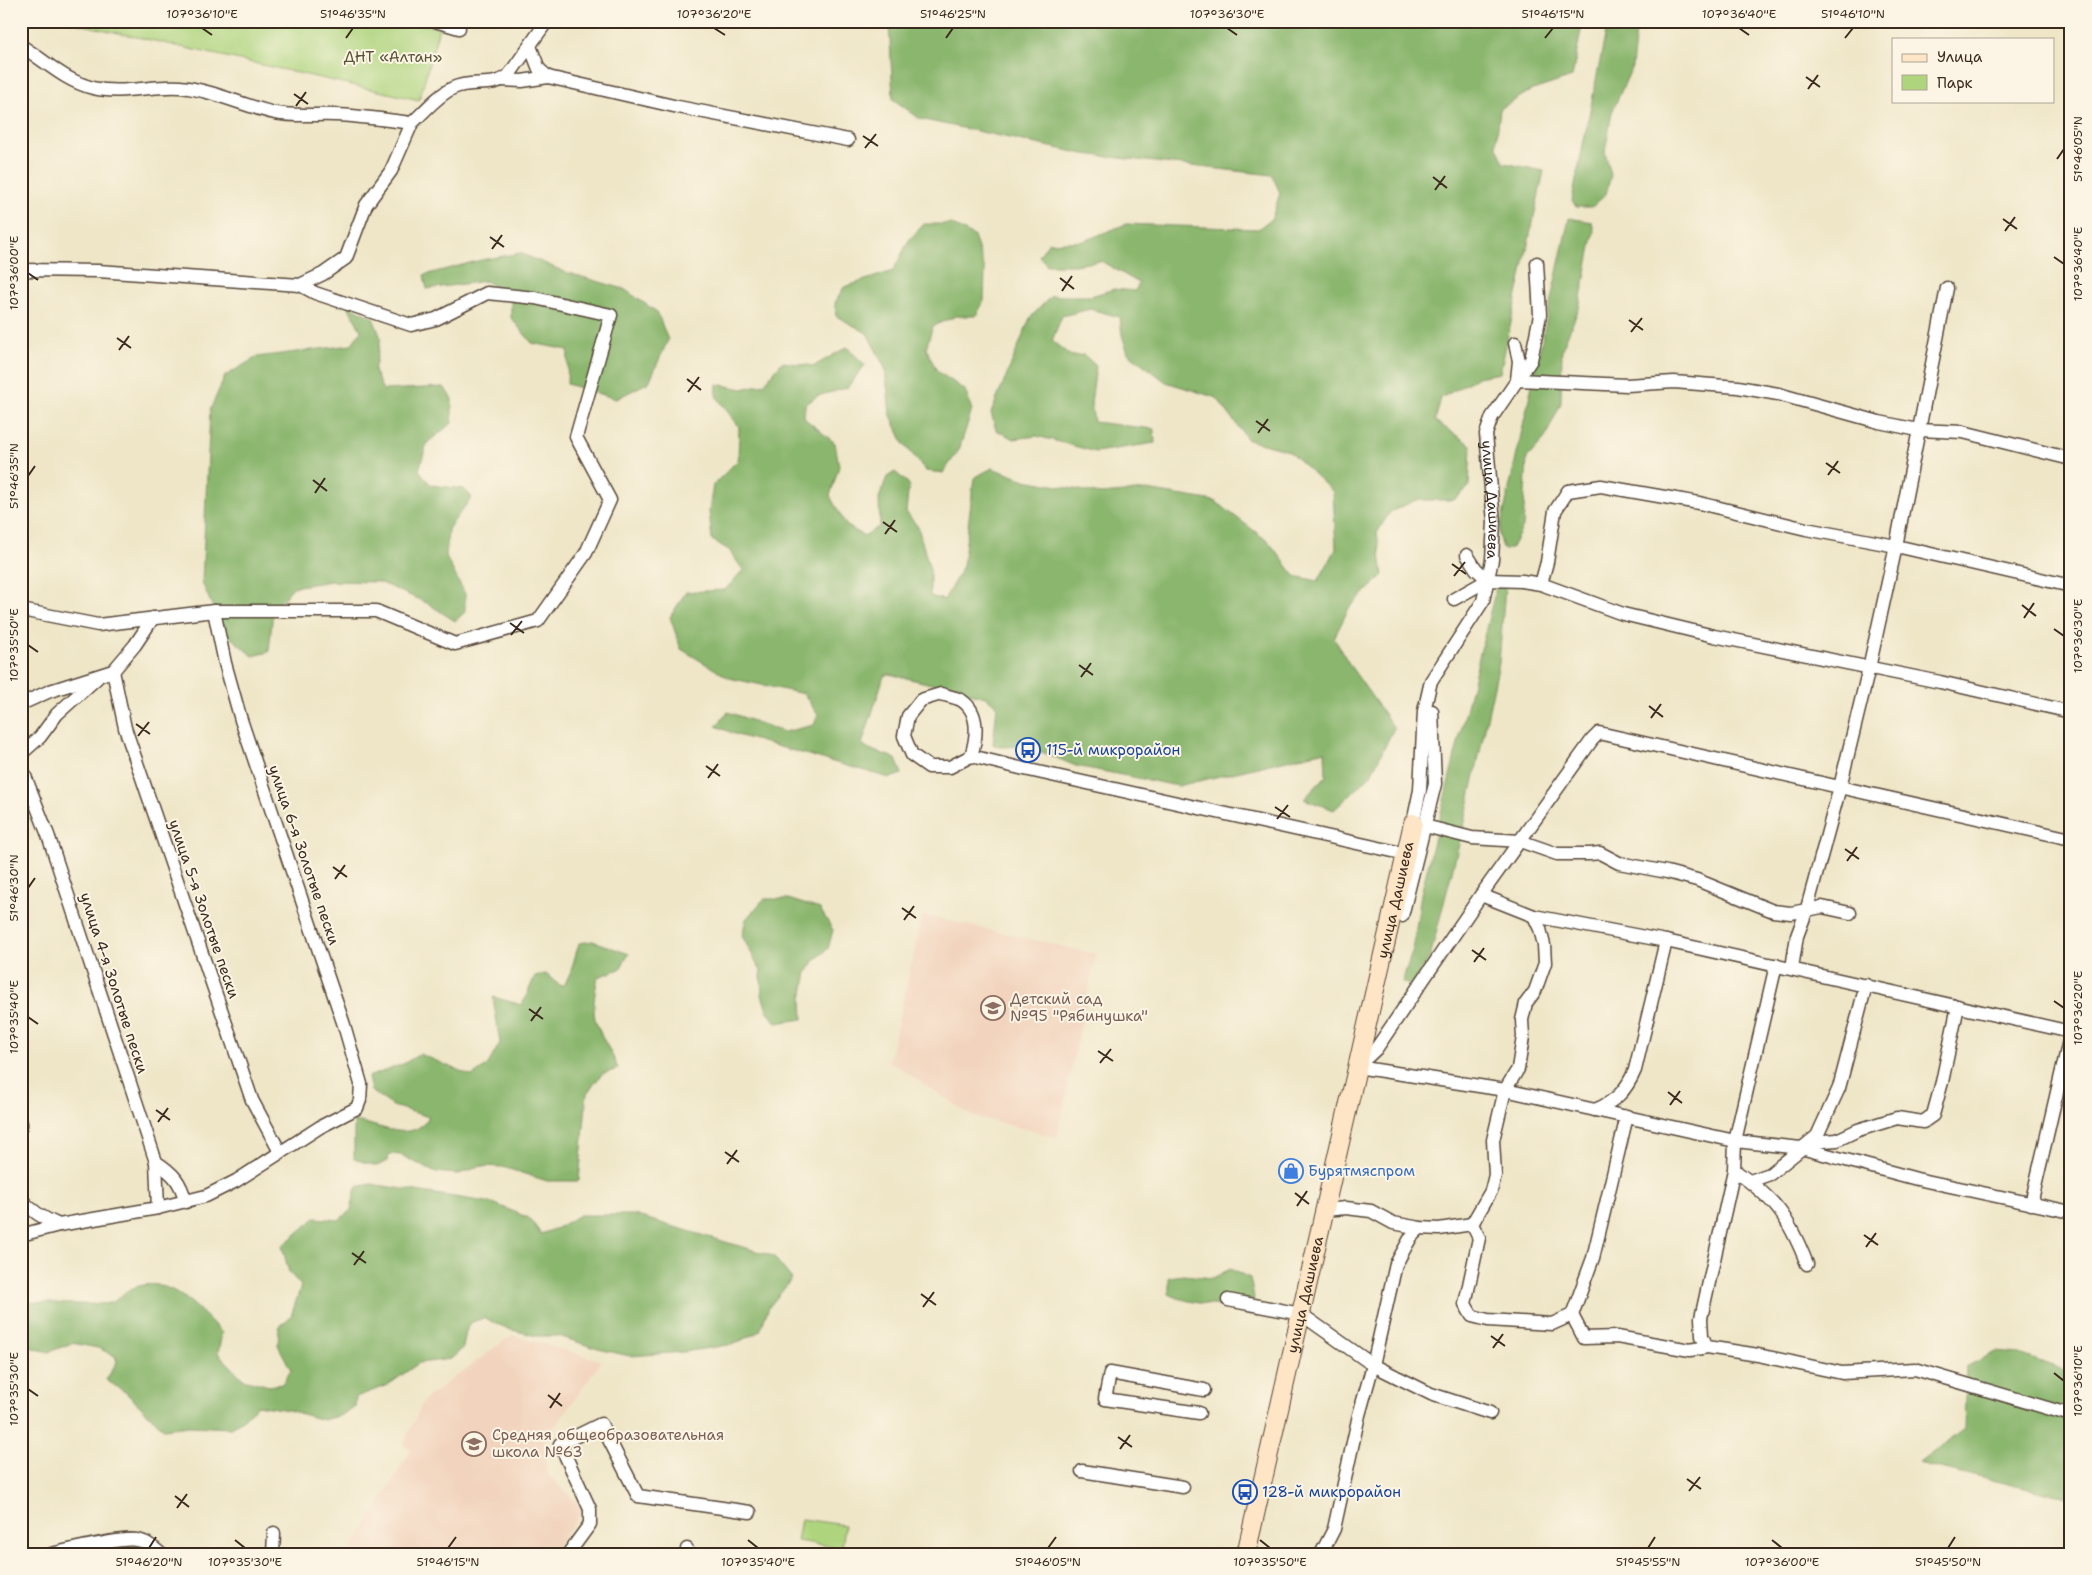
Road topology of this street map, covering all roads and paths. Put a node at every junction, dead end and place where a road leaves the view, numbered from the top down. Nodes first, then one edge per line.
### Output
1 (435, 21) edge
2 (539, 21) edge
3 (548, 21) edge
4 (459, 28) dead end
5 (533, 41) junction
6 (21, 46) edge
7 (548, 77) junction
8 (502, 80) junction
9 (412, 123) junction
10 (848, 140) dead end
11 (1536, 263) dead end
12 (21, 270) edge
13 (300, 285) junction
14 (1947, 288) dead end
15 (1515, 343) dead end
16 (1517, 380) junction
17 (1918, 430) junction
18 (2071, 459) edge
19 (1896, 546) junction
20 (1467, 555) dead end
21 (1488, 580) junction
22 (1541, 584) junction
23 (2071, 586) edge
24 (1454, 599) dead end
25 (21, 610) edge
26 (214, 611) junction
27 (153, 618) junction
28 (1869, 668) junction
29 (113, 671) junction
30 (100, 676) junction
31 (21, 704) edge
32 (2071, 712) edge
33 (21, 754) edge
34 (971, 756) junction
35 (21, 766) edge
36 (1840, 787) junction
37 (1419, 824) junction
38 (2071, 839) edge
39 (1520, 841) junction
40 (1406, 854) junction
41 (1482, 895) junction
42 (1806, 912) junction
43 (1850, 913) dead end
44 (1402, 916) dead end
45 (1534, 916) junction
46 (1666, 941) junction
47 (1776, 965) junction
48 (1792, 968) junction
49 (1866, 986) junction
50 (1958, 1006) junction
51 (2071, 1032) edge
52 (1357, 1067) junction
53 (1505, 1090) junction
54 (1595, 1110) junction
55 (1627, 1116) junction
56 (1735, 1141) junction
57 (1805, 1145) junction
58 (280, 1152) junction
59 (156, 1162) junction
60 (1734, 1170) junction
61 (1750, 1181) junction
62 (21, 1199) edge
63 (186, 1202) junction
64 (2031, 1204) junction
65 (158, 1208) junction
66 (1325, 1210) junction
67 (2071, 1212) edge
68 (1472, 1224) junction
69 (60, 1225) junction
70 (1420, 1228) junction
71 (21, 1235) edge
72 (1807, 1264) dead end
73 (1228, 1300) dead end
74 (1301, 1314) junction
75 (1572, 1315) junction
76 (1707, 1346) junction
77 (1373, 1365) junction
78 (1204, 1390) dead end
79 (1199, 1413) dead end
80 (1490, 1413) dead end
81 (2071, 1415) edge
82 (1082, 1471) dead end
83 (1183, 1487) dead end
84 (750, 1512) dead end
85 (274, 1533) dead end
86 (50, 1554) edge
87 (161, 1554) edge
88 (273, 1554) edge
89 (568, 1554) edge
90 (1246, 1554) edge
91 (1321, 1554) edge

1 - 4 street
2 - 5 street
3 - 5 street
5 - 7 street
5 - 8 street
6 - 9 street
7 - 8 street
7 - 10 street
8 - 9 street
9 - 13 street
11 - 16 street, улица Дашиева
12 - 13 street
13 - 26 street
14 - 17 street
15 - 16 street
16 - 17 street
16 - 21 street, улица Дашиева
17 - 18 street
17 - 19 street
19 - 22 street
19 - 23 street
19 - 28 street
20 - 21 street
21 - 22 street
21 - 24 street
21 - 37 street, улица Дашиева
22 - 28 street
25 - 27 street
26 - 27 street
26 - 58 street, улица 6-я Золотые пески
27 - 29 street
28 - 32 street
28 - 36 street
29 - 30 street
29 - 58 street, улица 5-я Золотые пески
30 - 31 street
30 - 33 street
34 - 34 street
34 - 40 street
35 - 59 street, улица 4-я Золотые пески
36 - 38 street
36 - 39 street
36 - 42 street
37 - 39 street
37 - 40 street, улица Дашиева
37 - 44 street
39 - 41 street
39 - 42 street
40 - 52 street, улица Дашиева
41 - 45 street
41 - 52 street
42 - 43 street
42 - 48 street
45 - 46 street
45 - 53 street
46 - 47 street
46 - 54 street
47 - 48 street
47 - 56 street
48 - 49 street
49 - 50 street
49 - 57 street
50 - 51 street
50 - 57 street
51 - 64 street
52 - 53 street
52 - 66 street, улица Дашиева
53 - 54 street
53 - 68 street
54 - 55 street
55 - 56 street
55 - 75 street
56 - 57 street
56 - 60 street
57 - 61 street
57 - 64 street
58 - 63 street
59 - 63 street
59 - 65 street, улица 4-я Золотые пески
60 - 61 street
60 - 76 street
61 - 72 street
62 - 69 street
63 - 65 street
64 - 67 street
65 - 69 street
66 - 70 street
66 - 74 street, улица Дашиева
68 - 70 street
68 - 75 street
69 - 71 street
70 - 77 street
73 - 74 street
74 - 77 street
74 - 90 street, улица Дашиева
75 - 76 street
76 - 81 street
77 - 80 street
77 - 91 street
78 - 79 street
82 - 83 street
84 - 89 street
85 - 88 street
86 - 87 street

